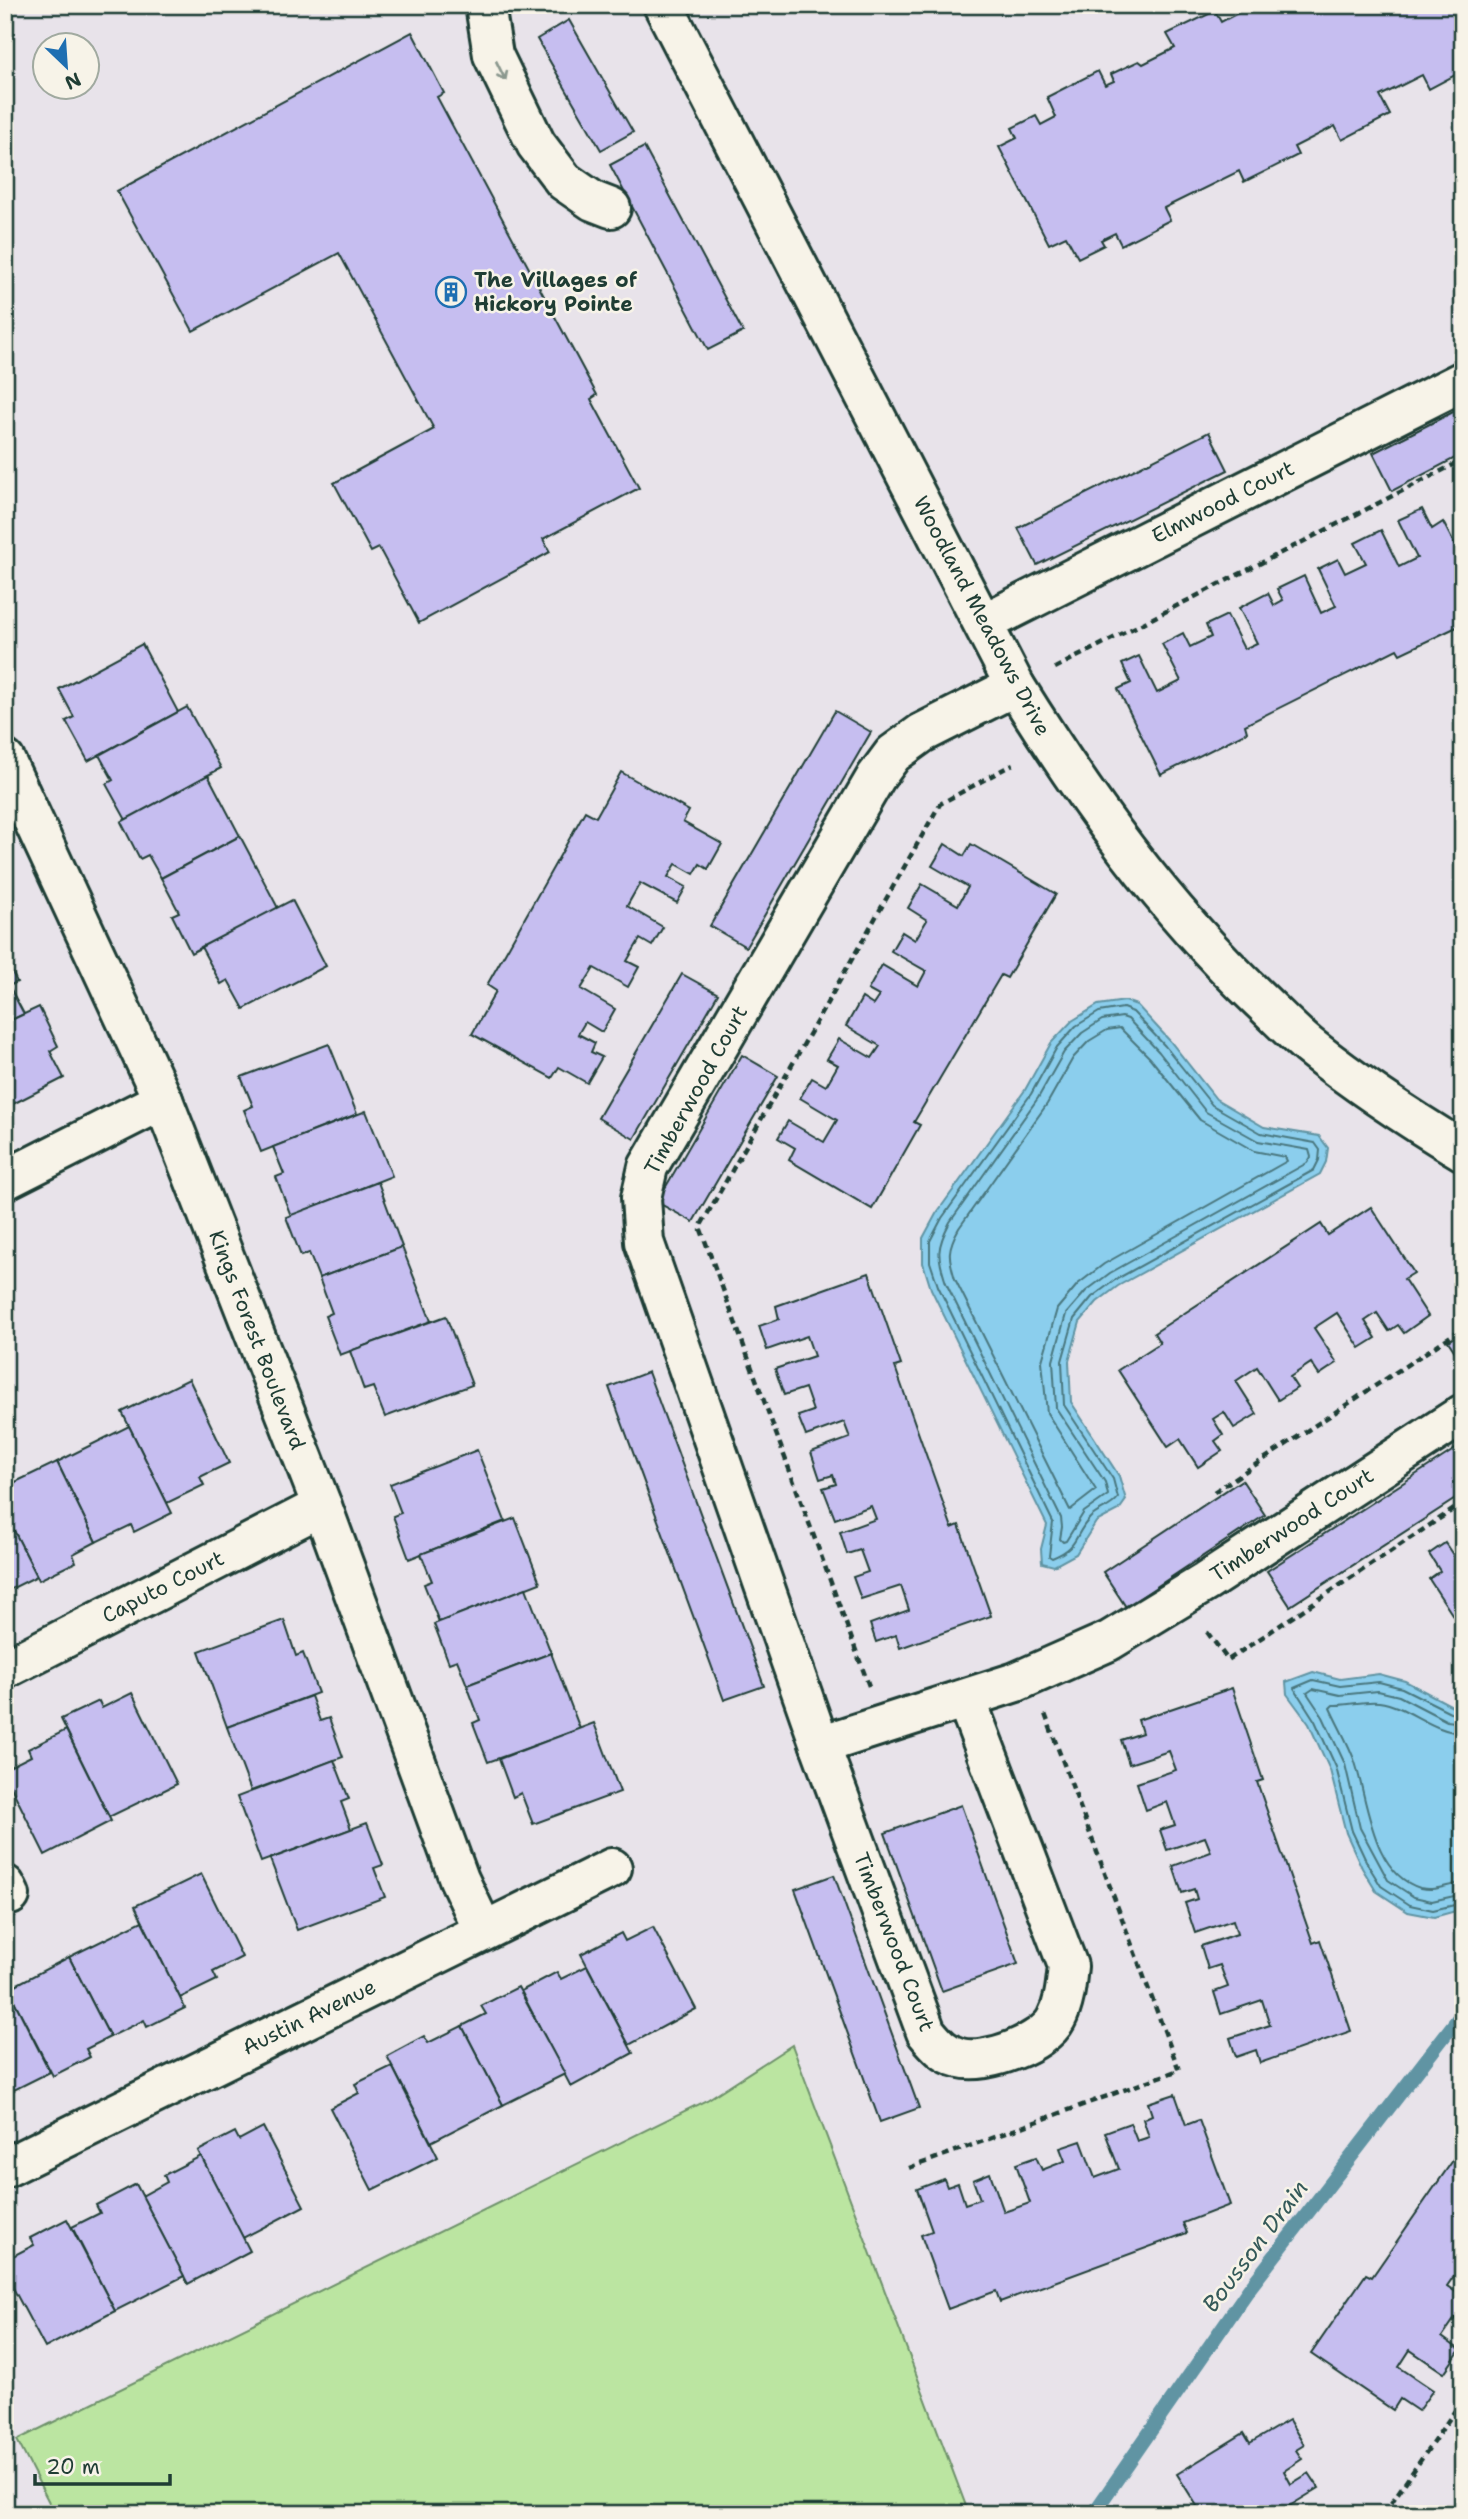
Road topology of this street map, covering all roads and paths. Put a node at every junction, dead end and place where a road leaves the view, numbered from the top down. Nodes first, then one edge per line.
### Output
1 (485, 5) edge
2 (663, 5) edge
3 (611, 208) dead end
4 (1463, 381) edge
5 (1463, 460) edge
6 (984, 623) junction
7 (1031, 679) junction
8 (5, 760) edge
9 (1016, 763) dead end
10 (163, 1100) junction
11 (1463, 1151) edge
12 (5, 1180) edge
13 (1463, 1328) edge
14 (1463, 1414) edge
15 (1214, 1492) dead end
16 (1463, 1503) edge
17 (322, 1506) junction
18 (1202, 1626) dead end
19 (5, 1669) edge
20 (870, 1688) dead end
21 (966, 1699) junction
22 (1057, 1708) dead end
23 (820, 1745) junction
24 (612, 1868) dead end
25 (483, 1930) junction
26 (5, 2168) edge
27 (909, 2168) dead end
28 (1463, 2399) edge
29 (1387, 2514) edge

1 -> 3 street
2 - 6 street, Woodland Meadows Drive
4 - 6 street, Elmwood Court
5 - 7 path
6 - 7 street, Woodland Meadows Drive
7 - 11 street, Woodland Meadows Drive
7 - 23 street, Timberwood Court
8 - 10 street, Kings Forest Boulevard
9 - 20 path
10 - 12 street
10 - 17 street, Kings Forest Boulevard
13 - 15 path
14 - 21 street, Timberwood Court
16 - 18 path
17 - 19 street, Caputo Court
17 - 25 street, Kings Forest Boulevard
21 - 23 street, Timberwood Court
21 - 23 street, Timberwood Court
22 - 27 path
24 - 25 street, Austin Avenue
25 - 26 street, Austin Avenue
28 - 29 path

